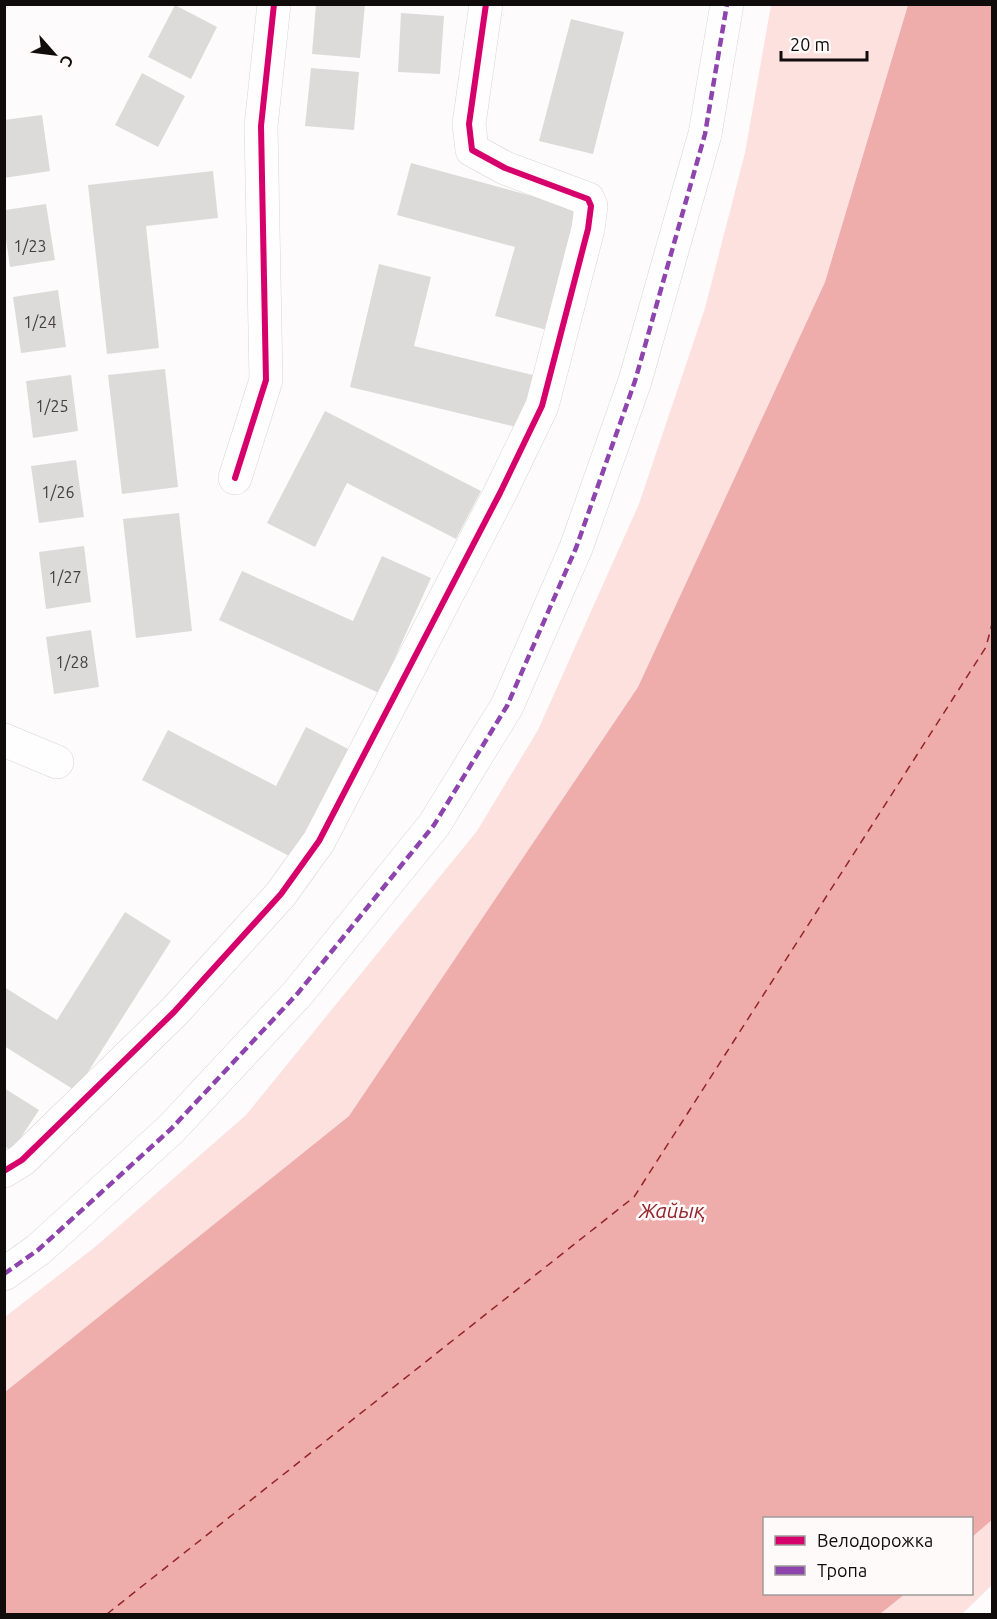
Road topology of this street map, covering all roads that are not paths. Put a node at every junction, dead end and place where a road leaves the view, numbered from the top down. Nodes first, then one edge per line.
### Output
1 (274, 4) edge
2 (486, 4) edge
3 (727, 4) edge
4 (235, 478) dead end
5 (4, 740) edge
6 (57, 762) dead end
7 (4, 1171) edge
8 (4, 1274) edge

1 - 4 street
2 - 7 street
3 - 8 street
5 - 6 street

